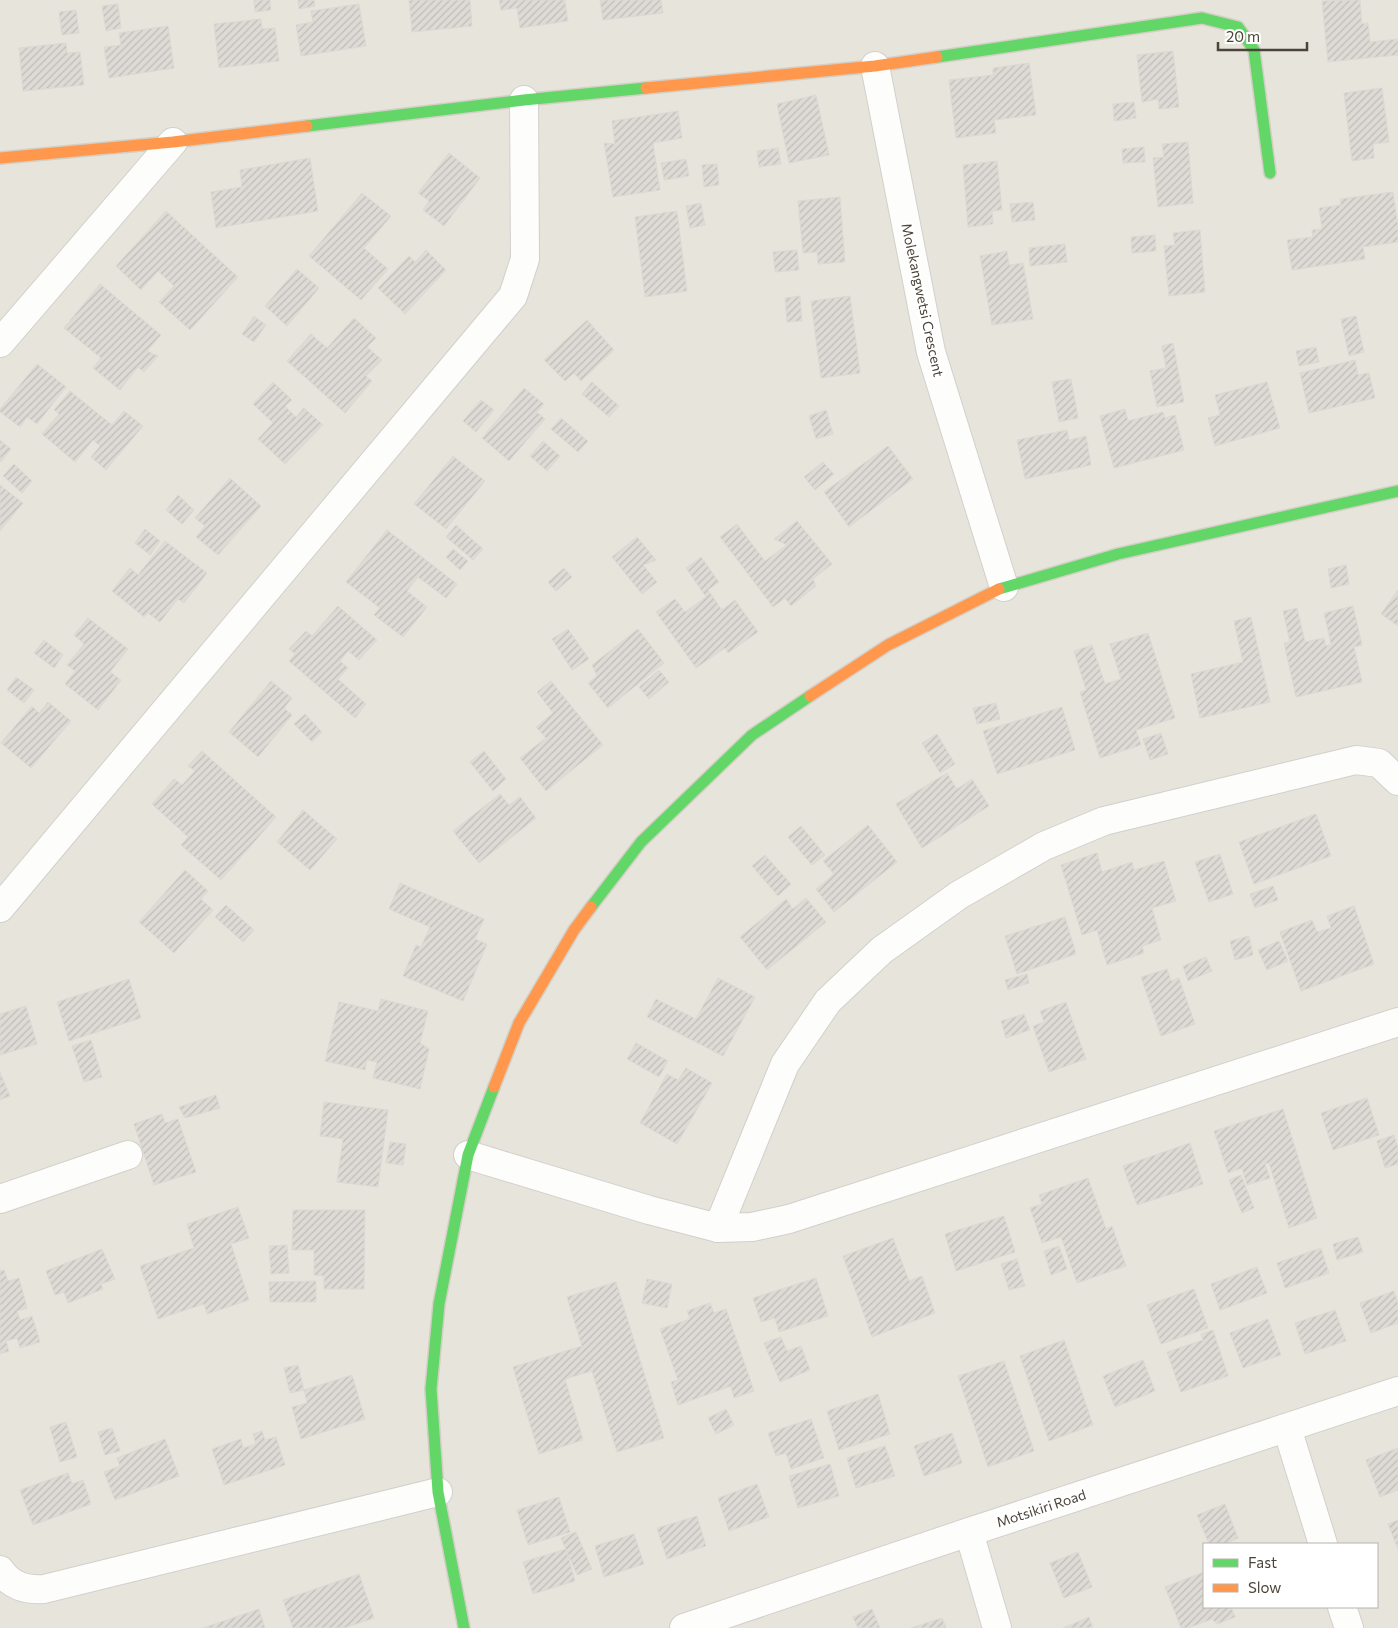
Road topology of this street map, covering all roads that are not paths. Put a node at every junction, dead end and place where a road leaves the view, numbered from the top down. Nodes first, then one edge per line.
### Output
1 (874, 66) junction
2 (524, 100) junction
3 (173, 142) junction
4 (0, 158) edge
5 (1270, 173) dead end
6 (0, 343) edge
7 (1398, 491) edge
8 (1004, 586) junction
9 (1398, 781) edge
10 (0, 908) edge
11 (1398, 1022) edge
12 (128, 1155) dead end
13 (468, 1155) junction
14 (0, 1199) edge
15 (718, 1228) junction
16 (1398, 1391) edge
17 (1287, 1428) junction
18 (438, 1492) junction
19 (968, 1532) junction
20 (1323, 1543) edge
21 (0, 1570) edge
22 (1342, 1608) edge
23 (464, 1628) edge
24 (684, 1628) edge
25 (996, 1628) edge
26 (1349, 1628) edge

1 - 2 street
1 - 5 street
1 - 8 street, Molekangwetsi Crescent
2 - 3 street
2 - 10 street
3 - 4 street
3 - 6 street
7 - 8 street
8 - 13 street
9 - 15 street
11 - 15 street
12 - 14 street
13 - 15 street
13 - 18 street
16 - 17 street, Motsikiri Road
17 - 19 street, Motsikiri Road
17 - 20 street
18 - 21 street
18 - 23 street
19 - 24 street, Motsikiri Road
19 - 25 street
22 - 26 street

